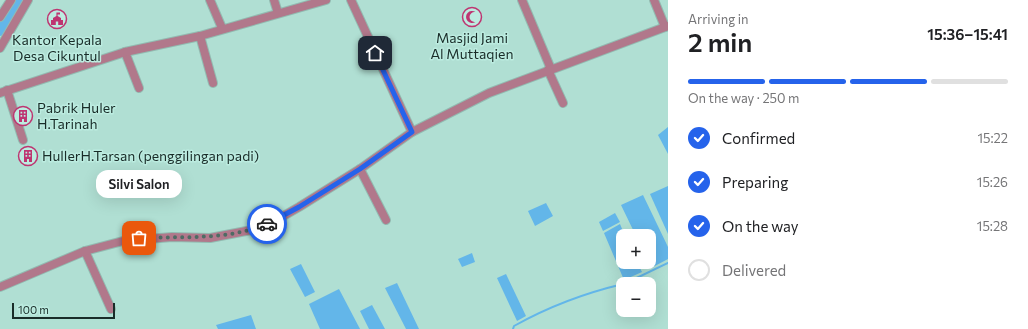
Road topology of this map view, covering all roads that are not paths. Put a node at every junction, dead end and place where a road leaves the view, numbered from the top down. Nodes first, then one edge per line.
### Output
1 (11, 0) edge
2 (28, 0) edge
3 (210, 0) edge
4 (274, 0) edge
5 (326, 0) edge
6 (351, 0) edge
7 (522, 0) edge
8 (654, 0) edge
9 (278, 13) junction
10 (0, 17) edge
11 (666, 27) edge
12 (222, 28) junction
13 (200, 36) junction
14 (0, 48) edge
15 (125, 52) junction
16 (549, 70) junction
17 (213, 83) dead end
18 (139, 88) dead end
19 (4, 91) edge
20 (563, 103) dead end
21 (412, 132) junction
22 (23, 140) dead end
23 (360, 169) junction
24 (386, 220) dead end
25 (85, 251) junction
26 (0, 287) edge
27 (111, 309) dead end

1 - 10 street
2 - 14 street
3 - 12 street
4 - 9 street
5 - 9 street
6 - 21 street
7 - 16 street
8 - 11 street
9 - 12 street
11 - 16 street
12 - 13 street
13 - 15 street
13 - 17 street
15 - 18 street
15 - 19 street
16 - 20 street
16 - 21 street
19 - 22 street
21 - 23 street
23 - 24 street
23 - 25 street
25 - 26 street
25 - 27 street

